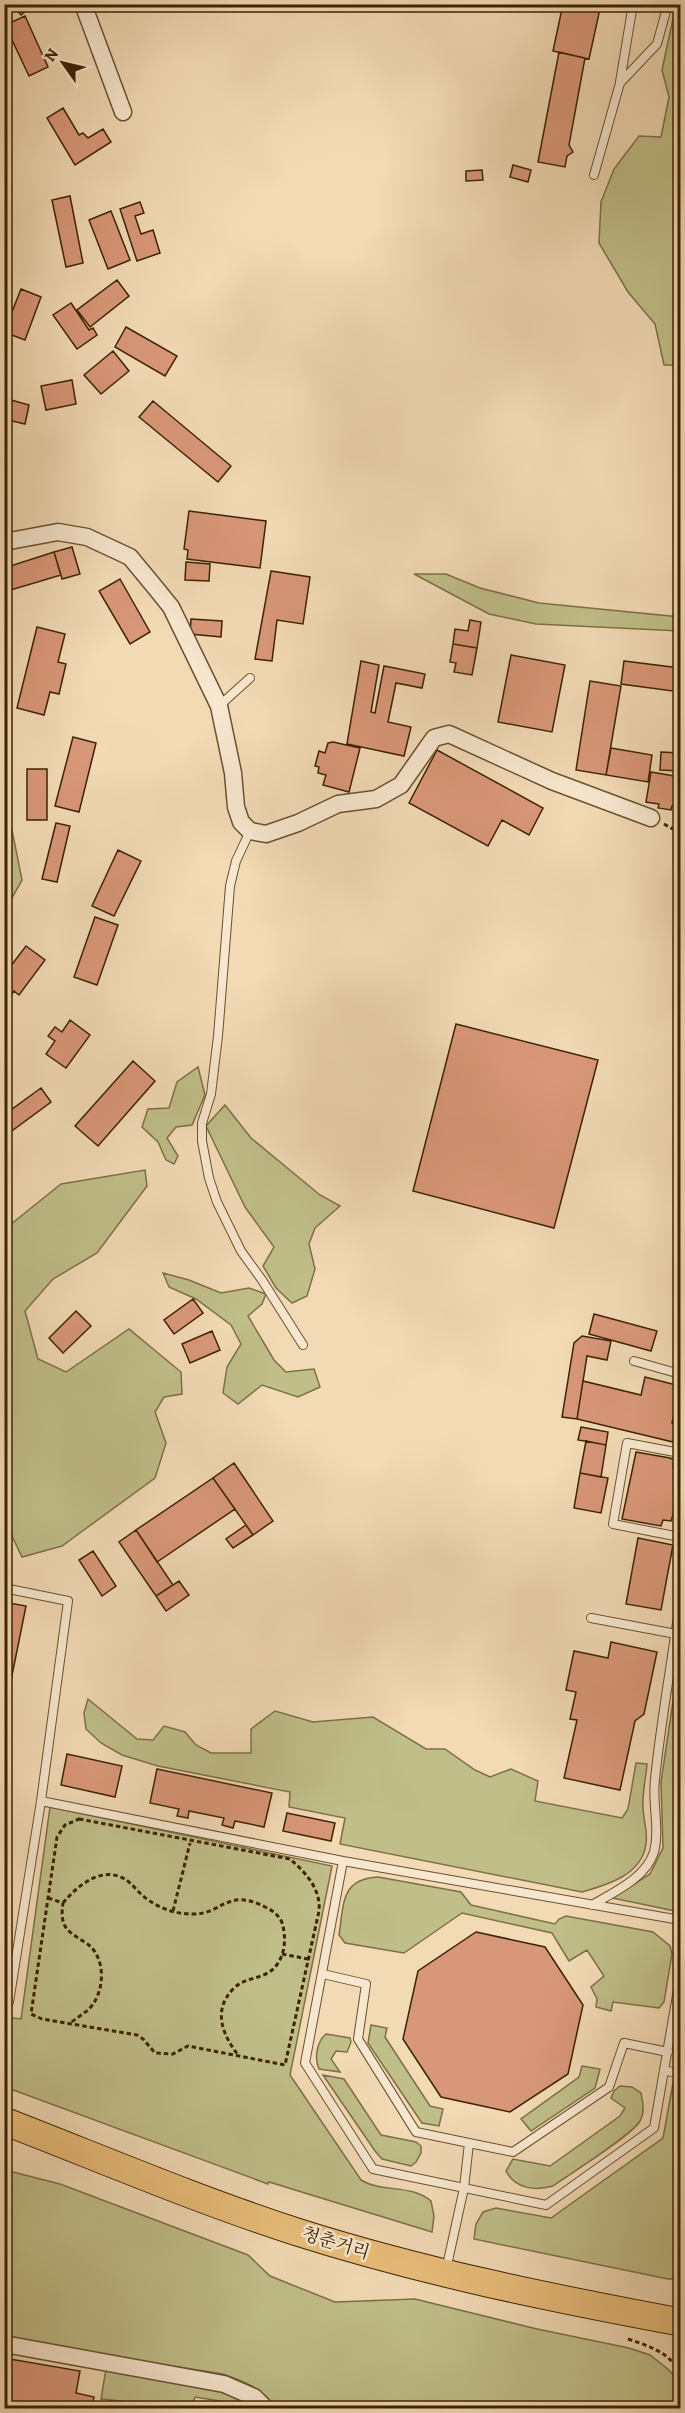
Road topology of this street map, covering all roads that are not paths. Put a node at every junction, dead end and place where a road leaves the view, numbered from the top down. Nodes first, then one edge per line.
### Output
1 (83, 4) edge
2 (633, 4) edge
3 (668, 4) edge
4 (620, 83) junction
5 (123, 112) dead end
6 (594, 175) dead end
7 (4, 542) edge
8 (250, 678) dead end
9 (219, 706) junction
10 (651, 818) dead end
11 (250, 831) junction
12 (303, 1345) dead end
13 (634, 1361) dead end
14 (681, 1374) edge
15 (681, 1453) edge
16 (681, 1537) edge
17 (4, 1588) edge
18 (681, 1602) edge
19 (591, 1618) dead end
20 (676, 1634) junction
21 (41, 1801) junction
22 (343, 1861) junction
23 (592, 1905) junction
24 (681, 1920) edge
25 (323, 1974) junction
26 (681, 1978) edge
27 (4, 2001) edge
28 (671, 2035) junction
29 (681, 2037) edge
30 (668, 2052) junction
31 (664, 2070) junction
32 (681, 2074) edge
33 (4, 2121) edge
34 (469, 2143) junction
35 (464, 2188) junction
36 (445, 2274) junction
37 (681, 2322) edge
38 (4, 2343) edge
39 (266, 2409) edge

1 - 5 street
2 - 4 lane
3 - 4 lane
4 - 6 lane
7 - 9 street
8 - 9 lane
9 - 11 street
10 - 11 street
11 - 12 lane
13 - 14 lane
15 - 16 lane
17 - 21 lane
18 - 20 lane
19 - 20 lane
20 - 23 lane
21 - 22 lane
21 - 27 lane
22 - 23 lane
22 - 25 lane
23 - 24 lane
25 - 34 lane
25 - 35 lane
26 - 28 lane
28 - 29 lane
28 - 30 lane
30 - 31 lane
30 - 34 lane
31 - 32 lane
31 - 35 lane
33 - 36 main road, 청춘거리
34 - 35 lane
35 - 36 lane
36 - 37 main road, 청춘거리
38 - 39 street

